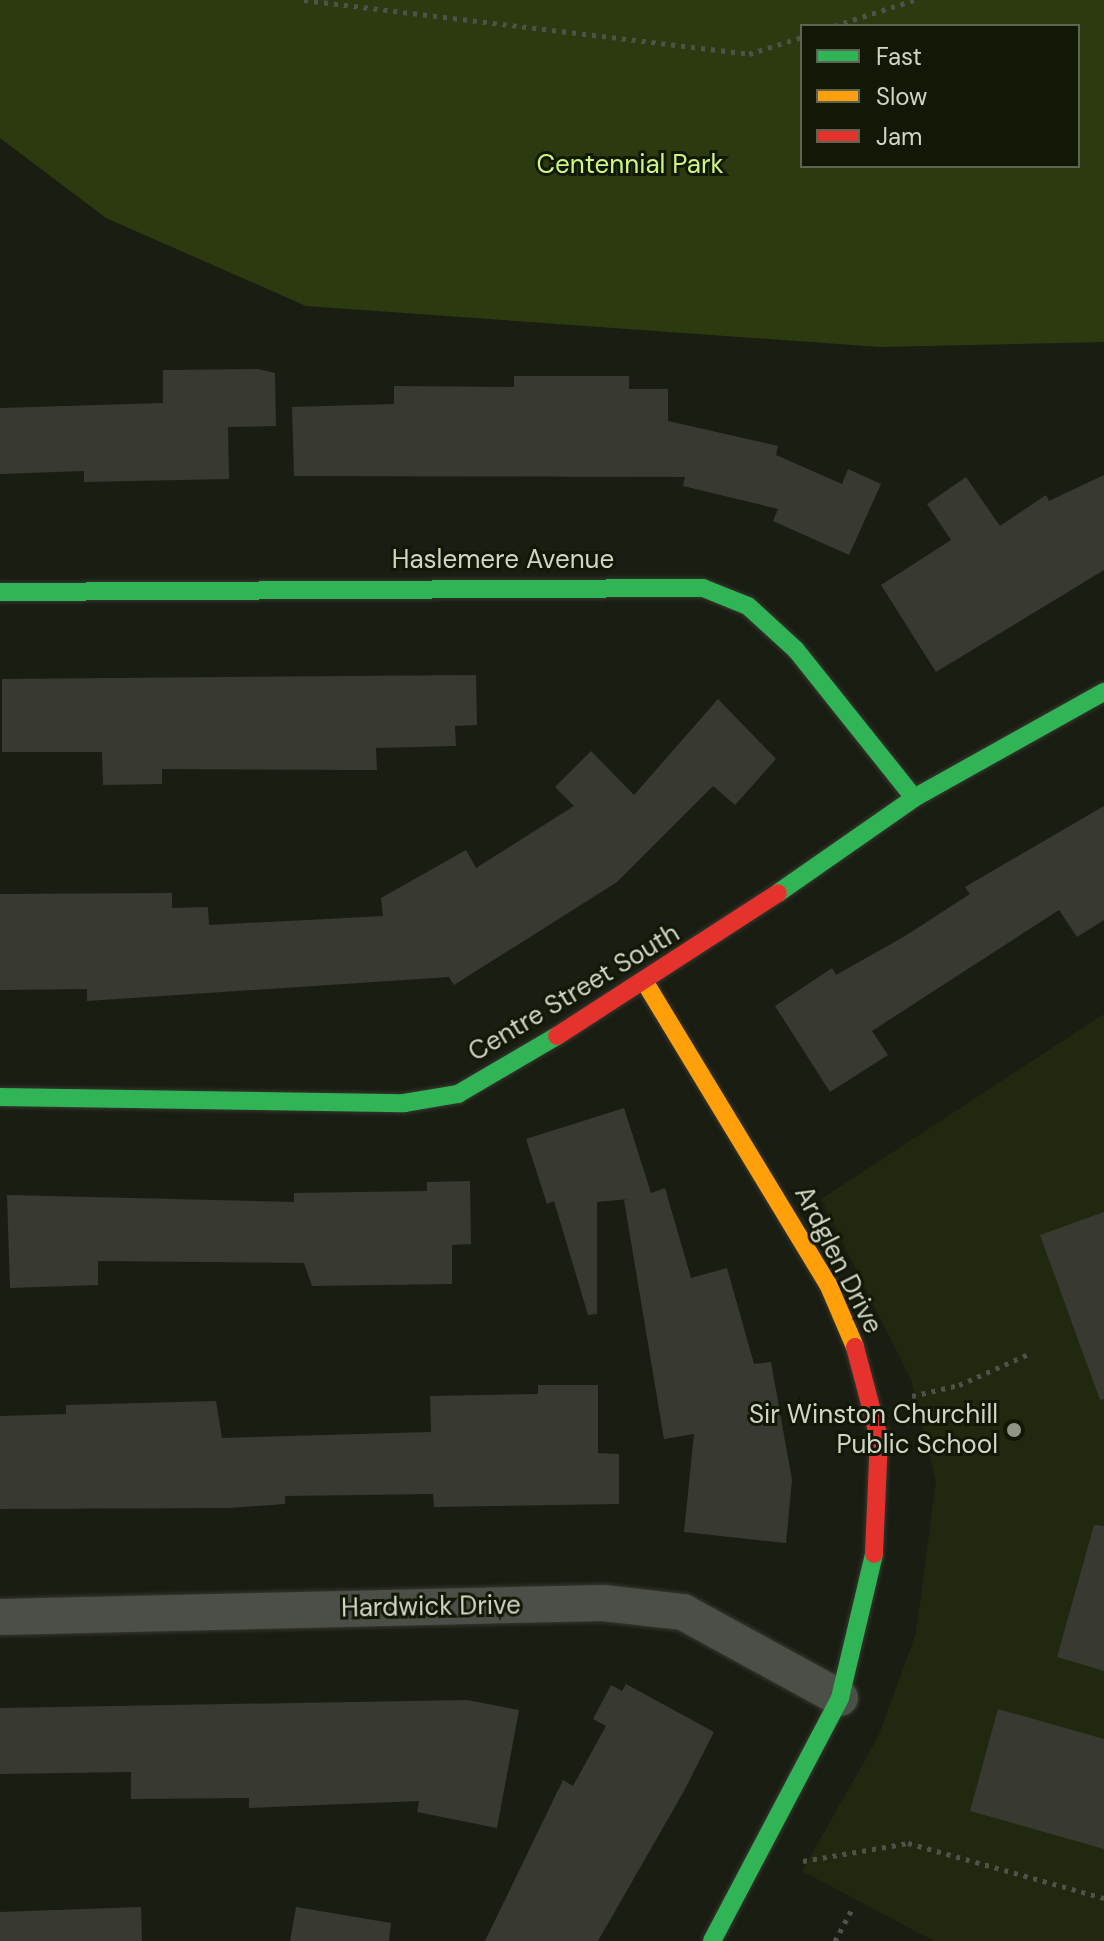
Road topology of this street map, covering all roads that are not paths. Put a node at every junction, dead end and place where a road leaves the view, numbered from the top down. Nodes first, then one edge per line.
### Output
1 (0, 592) edge
2 (1104, 692) edge
3 (914, 798) junction
4 (646, 984) junction
5 (0, 1097) edge
6 (0, 1617) edge
7 (840, 1698) junction
8 (712, 1941) edge

1 - 3 street, Haslemere Avenue
2 - 3 street, Centre Street South
3 - 4 street, Centre Street South
4 - 5 street, Centre Street South
4 - 7 street, Ardglen Drive
6 - 7 street, Hardwick Drive
7 - 8 street, Ardglen Drive

